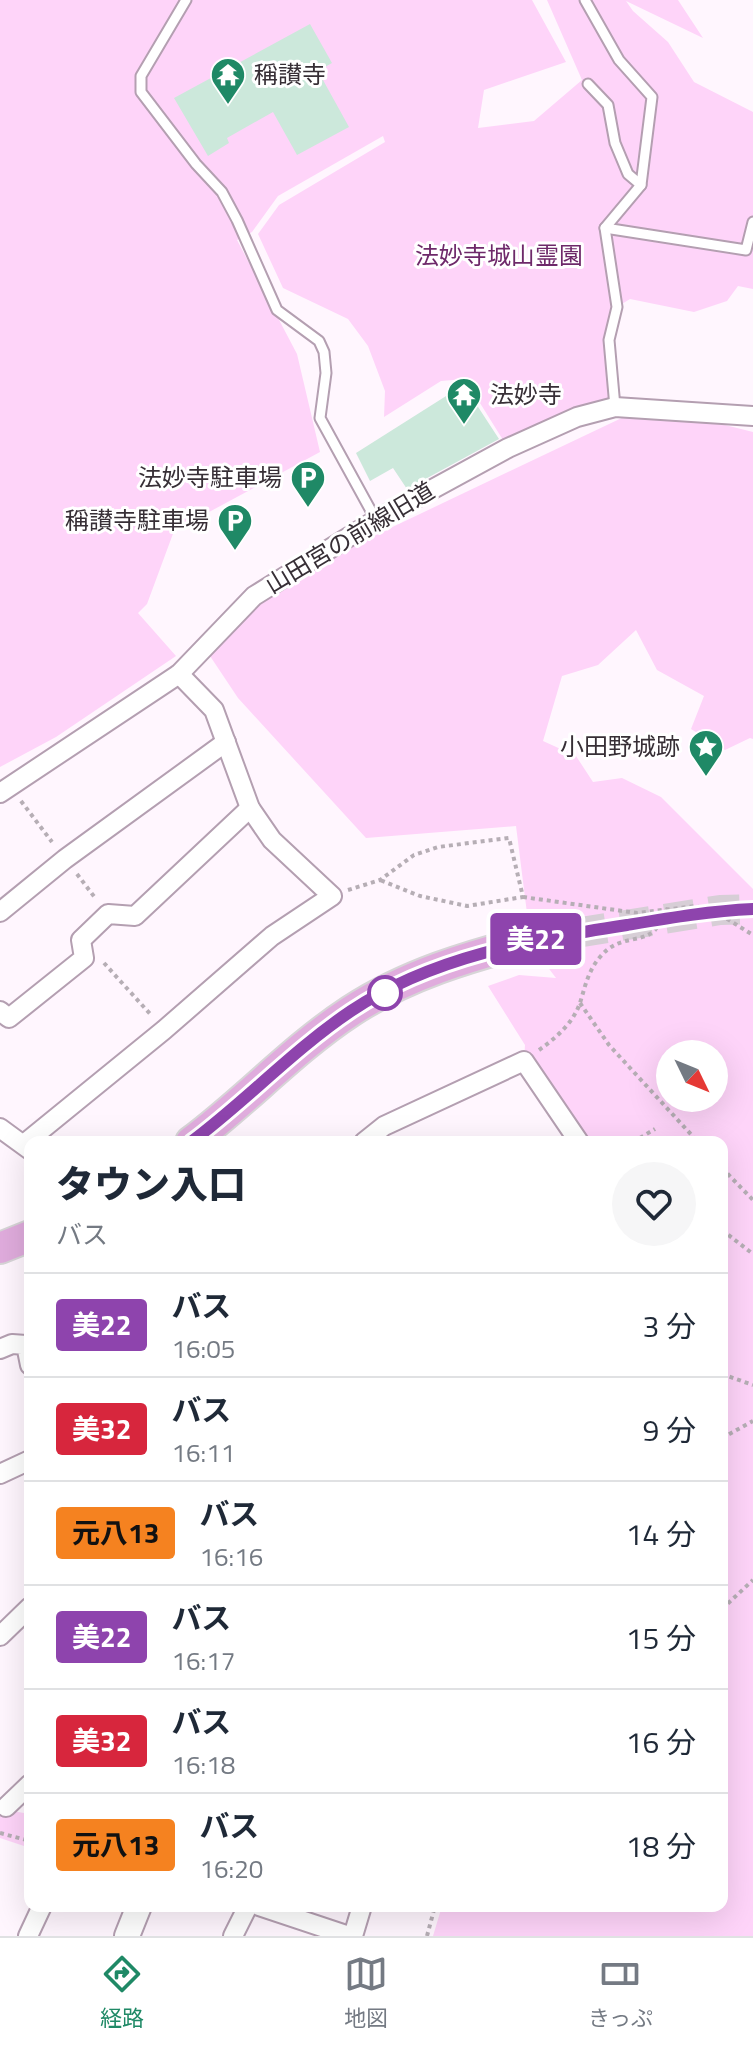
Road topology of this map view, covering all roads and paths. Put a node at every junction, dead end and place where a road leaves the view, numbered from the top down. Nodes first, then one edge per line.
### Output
1 (186, 0) edge
2 (585, 0) edge
3 (588, 84) dead end
4 (641, 185) junction
5 (753, 222) edge
6 (605, 228) junction
7 (615, 407) junction
8 (753, 416) edge
9 (376, 520) junction
10 (179, 674) junction
11 (226, 742) junction
12 (0, 793) edge
13 (250, 808) junction
14 (28, 812) dead end
15 (65, 859) junction
16 (380, 880) junction
17 (332, 896) junction
18 (523, 897) junction
19 (668, 908) junction
20 (0, 912) edge
21 (108, 914) junction
22 (753, 935) edge
23 (532, 940) tunnel mouth
24 (103, 963) dead end
25 (580, 1003) junction
26 (0, 1011) edge
27 (164, 1030) junction
28 (550, 1042) dead end
29 (0, 1128) edge
30 (655, 1129) dead end
31 (40, 1136) edge
32 (198, 1136) edge
33 (372, 1136) edge
34 (575, 1136) edge
35 (643, 1136) edge
36 (692, 1136) edge
37 (24, 1145) edge
38 (728, 1174) edge
39 (753, 1200) edge
40 (728, 1235) edge
41 (24, 1238) edge
42 (0, 1248) edge
43 (753, 1254) edge
44 (24, 1345) edge
45 (0, 1349) edge
46 (728, 1376) edge
47 (753, 1385) edge
48 (753, 1421) edge
49 (728, 1435) edge
50 (24, 1463) edge
51 (0, 1474) edge
52 (753, 1580) edge
53 (728, 1603) edge
54 (24, 1621) edge
55 (0, 1636) edge
56 (24, 1790) edge
57 (6, 1807) dead end
58 (0, 1833) edge
59 (24, 1839) edge
60 (39, 1912) edge
61 (137, 1912) edge
62 (245, 1912) edge
63 (277, 1912) edge
64 (360, 1912) edge
65 (433, 1912) edge
66 (28, 1936) edge
67 (127, 1936) edge
68 (233, 1936) edge
69 (351, 1936) edge
70 (427, 1936) edge

1 - 9 lane
2 - 4 lane
3 - 4 lane
4 - 6 lane
5 - 6 lane
6 - 7 lane
7 - 8 street, 山田宮の前線旧道
7 - 9 street, 山田宮の前線旧道
9 - 10 street, 山田宮の前線旧道
10 - 11 street
10 - 12 street, 山田宮の前線旧道
11 - 13 street
11 - 15 street
13 - 17 street
13 - 21 street
14 - 15 path
15 - 20 street
15 - 21 path
16 - 17 path
16 - 18 path
16 - 18 path
17 - 27 street
18 - 19 path
19 - 22 path
19 - 25 path
21 - 26 street
23 - 32 main road
24 - 27 path
25 - 28 path
25 - 36 path
27 - 31 street
29 - 37 street
30 - 35 path
33 - 34 street
38 - 39 path
40 - 43 path
41 - 42 main road
44 - 45 street
46 - 47 path
48 - 49 path
50 - 51 street
52 - 53 path
54 - 55 street
56 - 57 street
58 - 59 path
60 - 66 street
61 - 67 street
62 - 68 street
63 - 69 street
64 - 69 street
65 - 70 path

